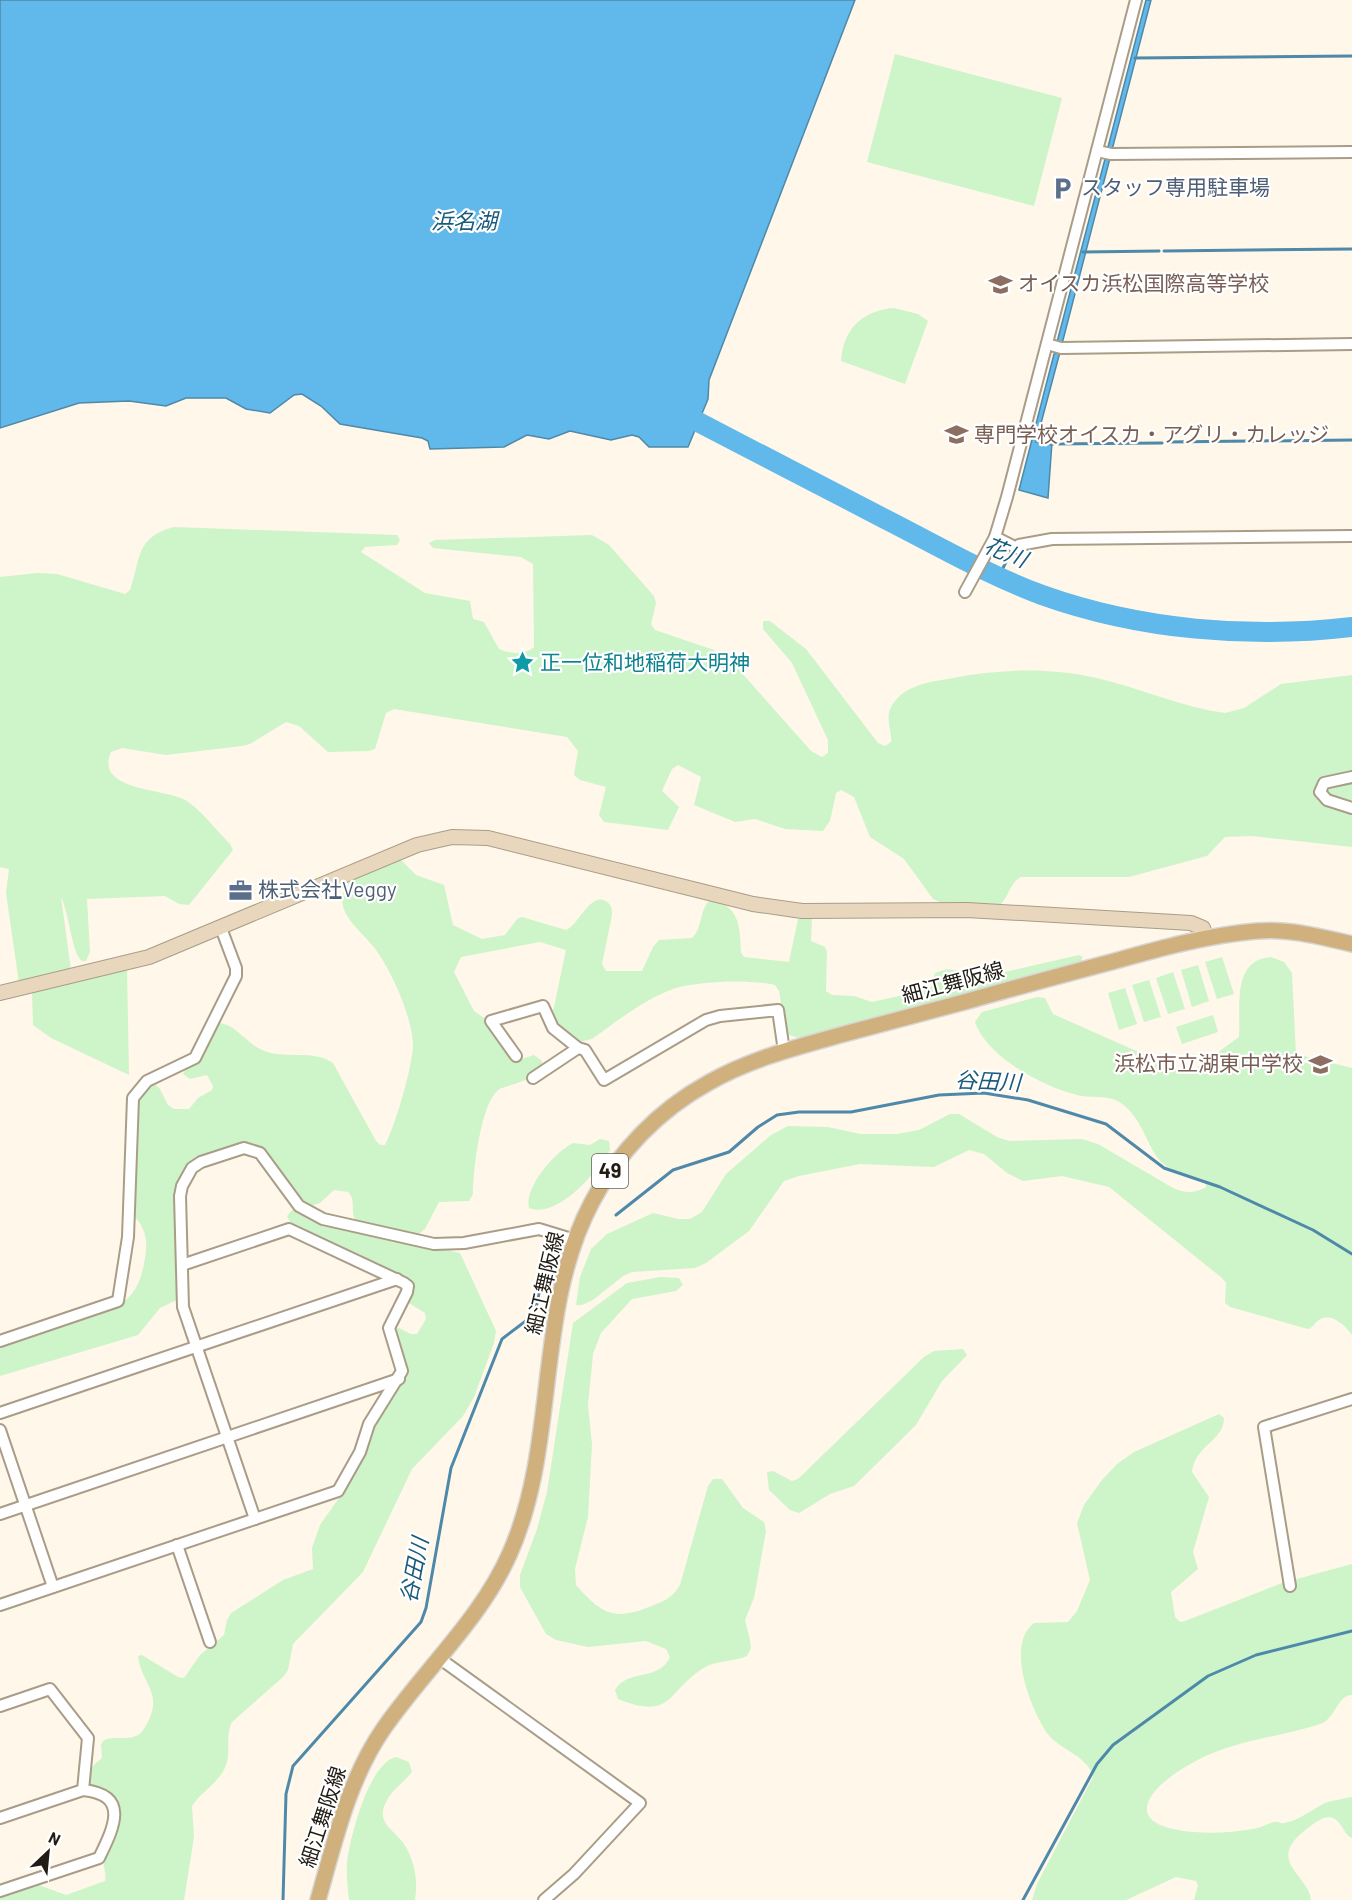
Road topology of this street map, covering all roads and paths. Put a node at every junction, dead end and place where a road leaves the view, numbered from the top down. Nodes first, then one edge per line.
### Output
1 (1136, 0) edge
2 (1097, 151) junction
3 (1352, 152) edge
4 (1047, 344) junction
5 (1352, 344) edge
6 (1352, 536) edge
7 (994, 539) junction
8 (965, 592) dead end
9 (1352, 777) edge
10 (1352, 808) edge
11 (221, 928) junction
12 (1208, 939) junction
13 (1352, 944) edge
14 (0, 993) edge
15 (578, 1048) junction
16 (783, 1051) junction
17 (516, 1056) dead end
18 (533, 1078) dead end
19 (575, 1240) junction
20 (182, 1265) junction
21 (397, 1279) junction
22 (0, 1341) edge
23 (197, 1347) junction
24 (399, 1379) junction
25 (1352, 1399) edge
26 (0, 1413) edge
27 (0, 1430) edge
28 (227, 1437) junction
29 (25, 1505) junction
30 (0, 1514) edge
31 (255, 1519) junction
32 (177, 1545) junction
33 (1290, 1586) dead end
34 (53, 1587) junction
35 (0, 1605) edge
36 (210, 1642) dead end
37 (439, 1658) junction
38 (0, 1706) edge
39 (83, 1790) junction
40 (0, 1818) edge
41 (0, 1891) edge
42 (318, 1900) edge
43 (544, 1900) edge

1 - 2 street
2 - 3 street
2 - 4 street
4 - 5 street
4 - 7 street
6 - 7 street
7 - 8 street
9 - 10 street
11 - 12 street
11 - 14 street
11 - 22 street
12 - 13 main road, 細江舞阪線 / 49
12 - 16 main road, 細江舞阪線 / 49
15 - 16 street
15 - 17 street
15 - 18 street
16 - 19 main road, 細江舞阪線 / 49
19 - 20 street
19 - 37 main road, 細江舞阪線 / 49
20 - 21 street
20 - 23 street
21 - 23 street
21 - 24 street
23 - 26 street
23 - 28 street
24 - 28 street
24 - 31 street
25 - 33 street
27 - 29 street
28 - 29 street
28 - 31 street
29 - 30 street
29 - 34 street
31 - 32 street
32 - 34 street
32 - 36 street
34 - 35 street
37 - 42 main road, 細江舞阪線 / 49
37 - 43 street
38 - 39 street
39 - 40 street
39 - 41 street

